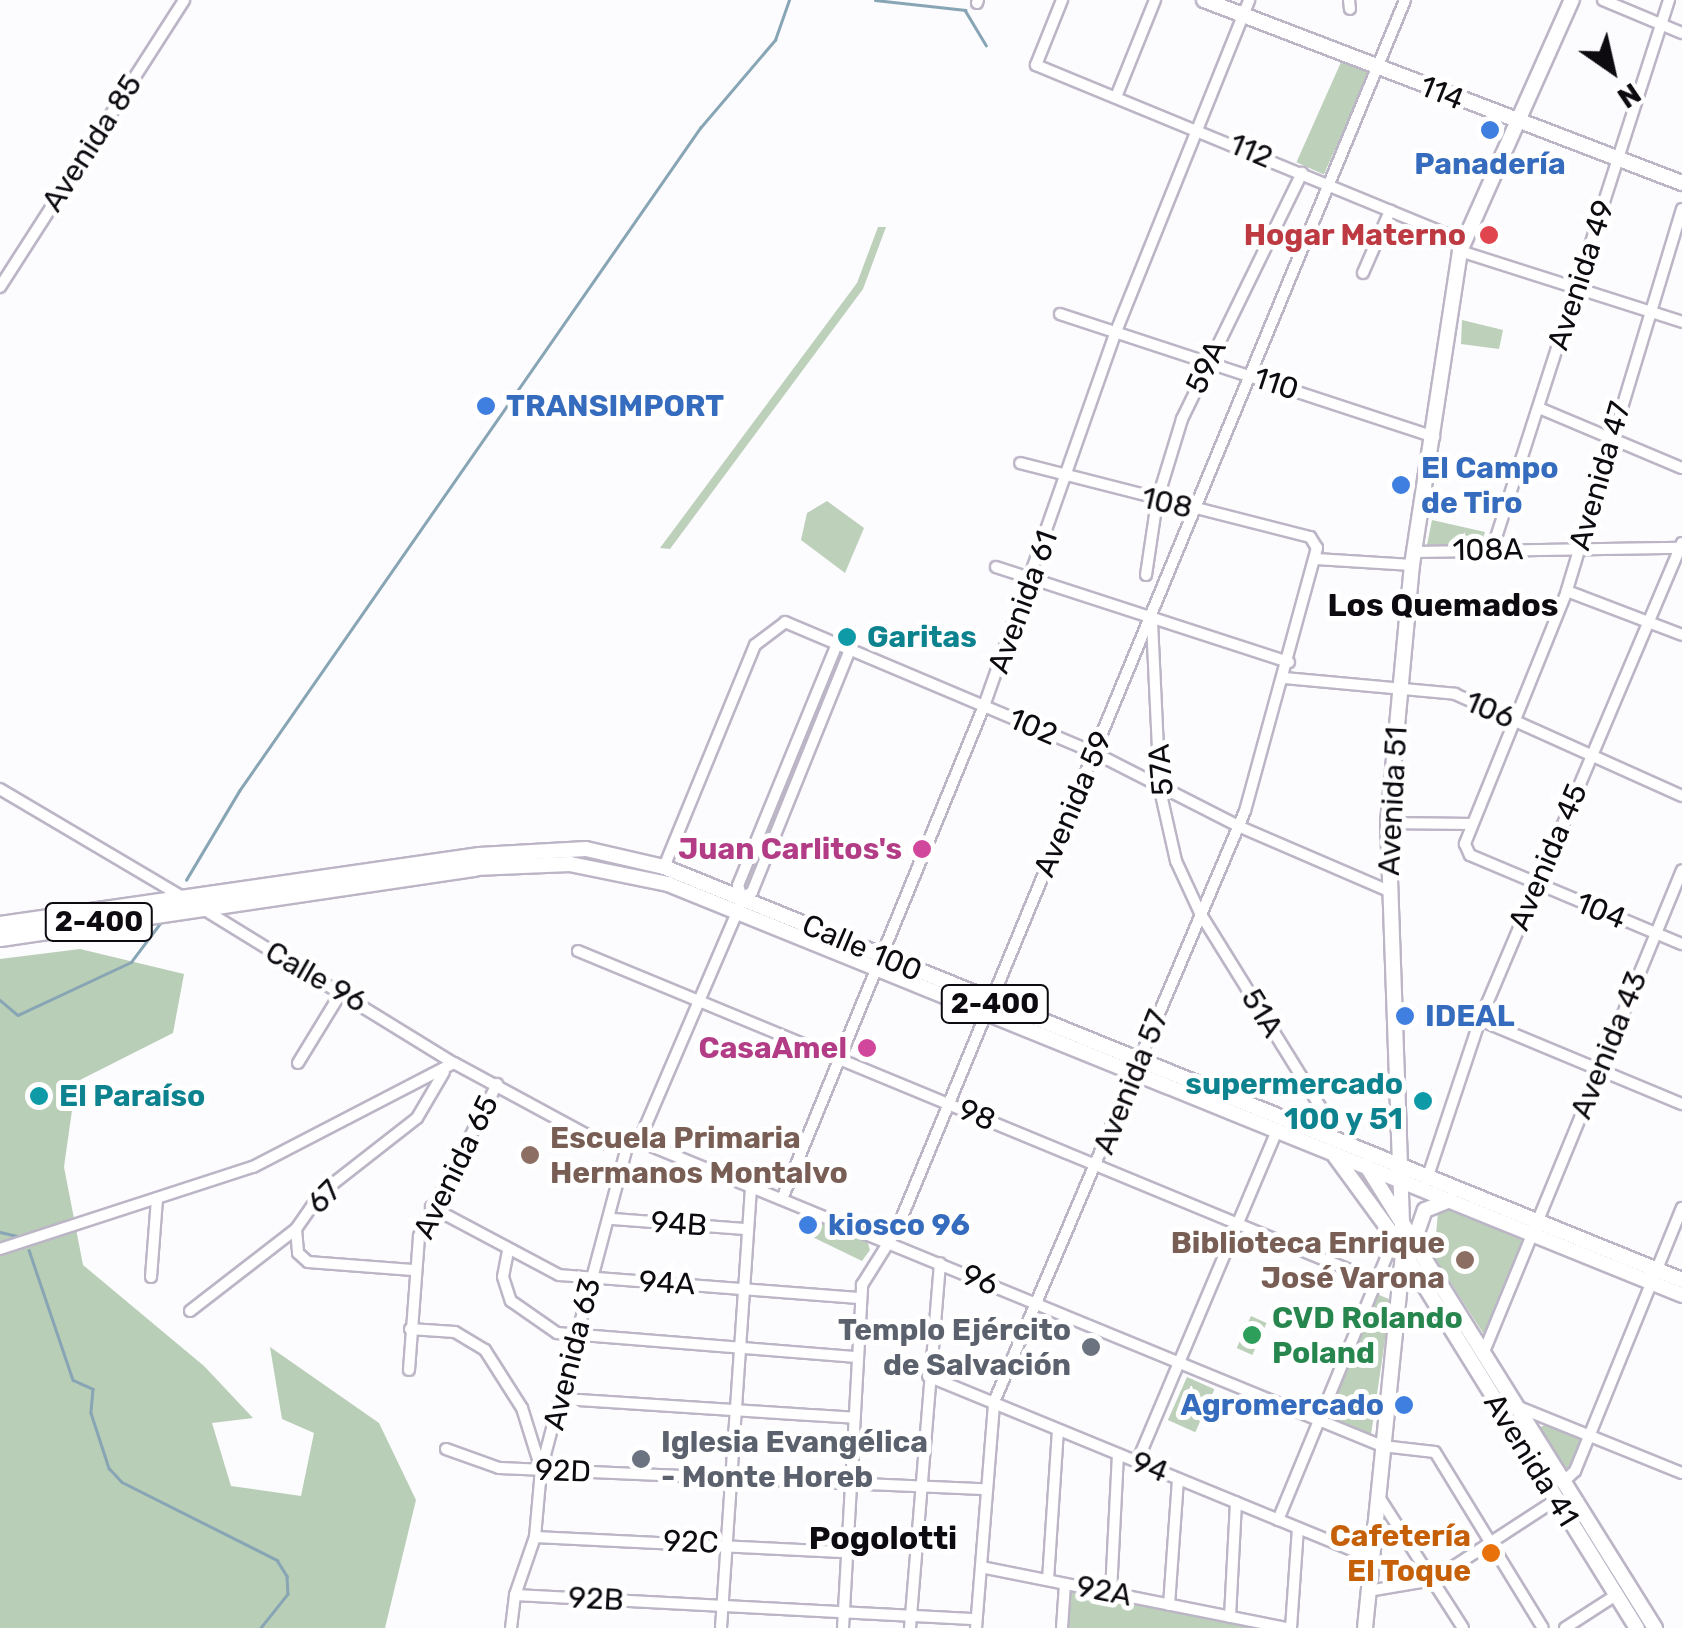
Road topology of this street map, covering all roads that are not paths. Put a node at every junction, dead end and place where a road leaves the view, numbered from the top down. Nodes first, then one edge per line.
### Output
1 (184, 0) edge
2 (1062, 0) edge
3 (1155, 0) edge
4 (1204, 0) edge
5 (1405, 0) edge
6 (1572, 0) edge
7 (1603, 0) edge
8 (1669, 0) edge
9 (1246, 7) edge
10 (1660, 24) junction
11 (1682, 33) edge
12 (1378, 68) junction
13 (1116, 96) junction
14 (1514, 122) junction
15 (1196, 128) junction
16 (1617, 160) junction
17 (1302, 172) junction
18 (1682, 184) edge
19 (1331, 185) junction
20 (1682, 209) edge
21 (1390, 211) junction
22 (1462, 246) junction
23 (4, 272) edge
24 (1363, 273) dead end
25 (1576, 286) junction
26 (0, 287) edge
27 (1649, 311) junction
28 (1060, 314) dead end
29 (1682, 322) edge
30 (1115, 334) junction
31 (1207, 363) junction
32 (1252, 376) junction
33 (1539, 408) junction
34 (1610, 436) junction
35 (1434, 437) junction
36 (1020, 463) dead end
37 (1682, 468) edge
38 (1067, 478) junction
39 (1158, 501) junction
40 (1197, 510) junction
41 (1316, 540) joint
42 (1681, 546) edge
43 (1579, 548) junction
44 (1492, 550) junction
45 (1413, 558) junction
46 (1316, 559) junction
47 (996, 567) dead end
48 (1146, 575) dead end
49 (1032, 579) junction
50 (1566, 590) junction
51 (1152, 620) junction
52 (1650, 623) junction
53 (1682, 635) edge
54 (837, 644) junction
55 (850, 650) junction
56 (1289, 662) junction
57 (1284, 678) junction
58 (1399, 690) junction
59 (984, 706) junction
60 (1513, 718) junction
61 (1094, 752) junction
62 (1590, 757) junction
63 (0, 788) edge
64 (1160, 790) junction
65 (1682, 796) edge
66 (1388, 824) junction
67 (1470, 824) junction
68 (1238, 826) junction
69 (1466, 850) joint
70 (477, 861) junction
71 (664, 867) junction
72 (1682, 870) edge
73 (1536, 885) junction
74 (1389, 891) junction
75 (179, 895) junction
76 (197, 906) junction
77 (739, 906) junction
78 (1200, 912) junction
79 (0, 924) edge
80 (1656, 933) junction
81 (0, 938) edge
82 (1682, 944) edge
83 (578, 951) dead end
84 (878, 962) junction
85 (342, 991) junction
86 (700, 1000) junction
87 (989, 1008) junction
88 (1480, 1020) junction
89 (838, 1058) junction
90 (298, 1063) dead end
91 (454, 1063) junction
92 (1138, 1067) junction
93 (1599, 1070) junction
94 (444, 1072) junction
95 (497, 1084) junction
96 (949, 1104) junction
97 (1682, 1104) edge
98 (1324, 1113) dead end
99 (1278, 1130) junction
100 (1398, 1134) junction
101 (634, 1142) junction
102 (1322, 1147) junction
103 (1353, 1148) junction
104 (1365, 1164) junction
105 (1097, 1165) junction
106 (1400, 1172) junction
107 (1426, 1182) junction
108 (751, 1188) junction
109 (157, 1199) junction
110 (782, 1199) junction
111 (1454, 1200) junction
112 (431, 1207) junction
113 (1682, 1208) edge
114 (1424, 1213) junction
115 (613, 1219) junction
116 (1400, 1221) junction
117 (1236, 1223) junction
118 (1535, 1226) junction
119 (744, 1228) junction
120 (296, 1229) junction
121 (888, 1242) junction
122 (1405, 1247) junction
123 (0, 1249) edge
124 (508, 1250) junction
125 (940, 1263) junction
126 (1432, 1269) junction
127 (413, 1270) junction
128 (1654, 1276) junction
129 (151, 1277) dead end
130 (592, 1279) junction
131 (1682, 1280) edge
132 (1376, 1281) junction
133 (742, 1287) junction
134 (1682, 1295) edge
135 (1400, 1296) junction
136 (860, 1298) junction
137 (1431, 1299) junction
138 (1040, 1305) junction
139 (190, 1312) dead end
140 (410, 1329) junction
141 (579, 1339) junction
142 (736, 1350) junction
143 (1483, 1355) junction
144 (857, 1357) junction
145 (1180, 1362) junction
146 (410, 1370) dead end
147 (928, 1376) junction
148 (563, 1399) junction
149 (994, 1402) junction
150 (1512, 1404) junction
151 (733, 1410) junction
152 (854, 1418) junction
153 (1319, 1419) junction
154 (1058, 1430) junction
155 (1590, 1434) junction
156 (1382, 1446) junction
157 (446, 1449) dead end
158 (1118, 1454) junction
159 (1137, 1462) junction
160 (541, 1470) junction
161 (1682, 1473) edge
162 (730, 1477) junction
163 (1178, 1478) junction
164 (851, 1484) junction
165 (918, 1486) junction
166 (984, 1489) junction
167 (1562, 1492) junction
168 (1376, 1493) junction
169 (1236, 1502) junction
170 (1390, 1514) junction
171 (1278, 1520) junction
172 (1374, 1521) junction
173 (1298, 1528) junction
174 (535, 1537) junction
175 (726, 1543) junction
176 (1490, 1544) junction
177 (847, 1552) junction
178 (1372, 1558) junction
179 (980, 1567) junction
180 (1048, 1580) junction
181 (1433, 1580) junction
182 (1065, 1584) junction
183 (1368, 1591) junction
184 (1111, 1592) junction
185 (514, 1595) junction
186 (1616, 1595) junction
187 (1169, 1604) junction
188 (722, 1606) junction
189 (844, 1612) junction
190 (1230, 1617) junction
191 (910, 1622) edge
192 (976, 1624) edge
193 (511, 1628) edge
194 (722, 1628) edge
195 (842, 1628) edge
196 (1062, 1628) edge
197 (1289, 1628) edge
198 (1365, 1628) edge
199 (1462, 1628) edge
200 (1544, 1628) edge
201 (1565, 1628) edge
202 (1637, 1628) edge
203 (1655, 1628) edge

1 - 23 street, Avenida 85
2 - 13 street, 112
3 - 13 street
4 - 9 main road, 114
5 - 12 street, Avenida 59
6 - 14 main road, Avenida 51
7 - 10 street
8 - 10 street, Avenida 49
9 - 12 main road, 114
9 - 15 street, Avenida 61
10 - 11 street
10 - 16 street, Avenida 49
12 - 14 main road, 114
12 - 19 street, Avenida 59
13 - 15 street, 112
14 - 16 main road, 114
14 - 22 main road, Avenida 51
15 - 17 street, 112
15 - 30 street, Avenida 61
16 - 18 main road, 114
16 - 25 street, Avenida 49
17 - 19 street, 112
17 - 31 street, 59A
19 - 21 street, 112
19 - 32 street, Avenida 59
20 - 27 street, Avenida 47
21 - 22 street, 112
21 - 24 street
22 - 25 street, 112
22 - 35 main road, Avenida 51
23 - 26 street, Avenida 85
25 - 27 street, 112
25 - 33 street, Avenida 49
27 - 29 street, 112
27 - 34 street, Avenida 47
28 - 30 street, 110
30 - 31 street, 110
30 - 38 street, Avenida 61
31 - 32 street, 110
31 - 39 street, 59A
32 - 35 street, 110
32 - 40 street, Avenida 59
33 - 34 street
33 - 44 street, Avenida 49
34 - 37 street
34 - 43 street, Avenida 47
35 - 45 main road, Avenida 51
36 - 38 street, 108
38 - 39 street, 108
38 - 49 street, Avenida 61
39 - 40 street, 108
39 - 48 street, 59A
40 - 41 street, 108
40 - 51 street, Avenida 59
41 - 46 street, Avenida 57
42 - 43 street, 108A
42 - 52 street, Avenida 45
43 - 44 street, 108A
43 - 50 street, Avenida 47
44 - 45 street, 108A
45 - 46 street, 108A
45 - 58 main road, Avenida 51
46 - 56 street, Avenida 57
47 - 49 street
49 - 51 street
49 - 59 street, Avenida 61
50 - 52 street
50 - 60 street, Avenida 47
51 - 56 street
51 - 61 street, Avenida 59
51 - 64 street, 57A
52 - 53 street
52 - 62 street, Avenida 45
54 - 55 street, 102
54 - 71 street, 102
54 - 77 street, Avenida 63
55 - 59 street, 102
55 - 77 street, Avenida 63
56 - 57 street, Avenida 57
57 - 58 street, 106
57 - 68 street, Avenida 57
58 - 60 street, 106
58 - 66 main road, Avenida 51
59 - 61 street, 102
59 - 84 street, Avenida 61
60 - 62 street, 106
60 - 67 street, Avenida 47
61 - 64 street, 102
61 - 87 street, Avenida 59
62 - 65 street, 106
62 - 73 street, Avenida 45
63 - 75 street, Calle 96
64 - 68 street, 102
64 - 78 street, 57A
66 - 67 street
66 - 74 main road, Avenida 51
67 - 69 street, Avenida 47
68 - 74 street, 102
68 - 78 street, Avenida 57
69 - 73 street, 104
70 - 71 main road, Calle 100 / 2-400
70 - 75 highway, Calle 100 / 2-400
70 - 76 highway, Calle 100 / 2-400
70 - 77 main road, Calle 100 / 2-400
71 - 77 main road, Calle 100 / 2-400
72 - 80 street, Avenida 43
73 - 80 street, 104
73 - 88 street, Avenida 45
74 - 100 main road, Avenida 51
75 - 76 street, Calle 96
75 - 79 highway, Calle 100 / 2-400
76 - 81 highway, Calle 100 / 2-400
76 - 85 street, Calle 96
77 - 84 main road, Calle 100 / 2-400
77 - 86 street, Avenida 63
78 - 92 street, Avenida 57
78 - 98 street, 51A
80 - 82 street, 104
80 - 93 street, Avenida 43
83 - 86 street, 98
84 - 87 main road, Calle 100 / 2-400
84 - 89 street, Avenida 61
85 - 90 street
85 - 91 street, Calle 96
86 - 89 street, 98
86 - 101 street, Avenida 63
87 - 92 main road, Calle 100 / 2-400
87 - 96 street, Avenida 59
88 - 93 street
88 - 107 street, Avenida 45
89 - 96 street, 98
89 - 110 street, Avenida 61
91 - 94 street
91 - 95 street, Calle 96
92 - 99 main road, Calle 100 / 2-400
92 - 103 main road, Calle 100 / 2-400
92 - 105 street, Avenida 57
93 - 97 street
93 - 118 street, Avenida 43
94 - 109 street
94 - 120 street, 67
95 - 101 street, Calle 96
95 - 112 street, Avenida 65
96 - 105 street, 98
96 - 121 street, Avenida 59
99 - 102 main road, Calle 100 / 2-400
99 - 117 street
100 - 103 main road
100 - 106 main road, Avenida 51
101 - 108 street, 96
101 - 115 street, Avenida 63
102 - 104 main road, Calle 100 / 2-400
102 - 122 main road, Avenida 41
103 - 104 main road
103 - 106 main road, Calle 100 / 2-400
104 - 106 main road, Calle 100 / 2-400
104 - 116 main road
105 - 117 street, 98
105 - 138 street, Avenida 57
106 - 107 main road, Calle 100
106 - 116 main road, Avenida 51
107 - 111 main road, Calle 100
107 - 114 street, Avenida 45
107 - 118 main road, Calle 100
108 - 110 street, 96
108 - 119 street
109 - 123 street
109 - 129 street
110 - 121 street, 96
111 - 114 main road
111 - 118 main road, Calle 100
112 - 124 street, 94A
112 - 127 street, Avenida 65
113 - 128 street, Avenida 41
114 - 122 main road
114 - 126 main road
115 - 119 street, 94B
115 - 130 street, Avenida 63
116 - 122 main road, Avenida 51
117 - 132 street, 98
117 - 145 street
118 - 128 main road, Calle 100
118 - 143 street, Avenida 43
119 - 133 street
120 - 127 street
120 - 139 street, 67
121 - 125 street, 96
121 - 136 street, Avenida 59
122 - 126 main road, Avenida 41
122 - 132 street
122 - 135 main road, Avenida 51
122 - 137 main road, Avenida 41
124 - 130 street, 94A
124 - 141 street
125 - 138 street, 96
125 - 147 street
126 - 143 main road, Avenida 41
127 - 140 street, Avenida 65
128 - 131 main road, Calle 100
128 - 134 main road, Calle 100
128 - 155 street, Avenida 41
130 - 133 street, 94A
130 - 141 street, Avenida 63
132 - 153 street
133 - 136 street, 94A
133 - 142 street
135 - 137 main road
135 - 156 main road, Avenida 51
136 - 144 street, Avenida 59
137 - 167 main road, Avenida 41
138 - 145 street, 96
138 - 149 street, Avenida 57
140 - 146 street, Avenida 65
140 - 160 street
141 - 142 street
141 - 148 street, Avenida 63
142 - 144 street
142 - 151 street
143 - 150 main road, Avenida 41
144 - 152 street, Avenida 59
145 - 153 street, 96
145 - 159 street
147 - 149 street, 94
147 - 165 street
148 - 151 street
148 - 160 street, Avenida 63
149 - 154 street, 94
149 - 166 street, Avenida 57
150 - 155 street
150 - 167 main road, Avenida 41
151 - 152 street
151 - 162 street
152 - 164 street, Avenida 59
153 - 156 street, 96
153 - 171 street
154 - 158 street, 94
154 - 180 street
155 - 161 street
155 - 167 street, Avenida 41
156 - 168 main road, Avenida 51
156 - 176 street, 96
157 - 160 street, 92D
158 - 159 street, 94
158 - 184 street
159 - 163 street, 94
160 - 162 street, 92D
160 - 174 street, Avenida 63
162 - 164 street, 92D
162 - 175 street
163 - 169 street, 94
163 - 187 street
164 - 165 street, 92D
164 - 177 street, Avenida 59
165 - 166 street, 92D
165 - 191 street
166 - 179 street, Avenida 57
167 - 176 street
167 - 186 main road, Avenida 41
167 - 203 main road, Avenida 41
168 - 170 street
168 - 172 main road, Avenida 51
169 - 171 street, 94
169 - 190 street
170 - 172 street
170 - 181 street
171 - 173 street, 94
172 - 178 main road, Avenida 51
173 - 178 street, 94
173 - 197 street
174 - 175 street, 92C
174 - 185 street, Avenida 63
175 - 177 street, 92C
175 - 188 street
176 - 181 street
176 - 200 street
177 - 189 street, Avenida 59
178 - 183 main road, Avenida 51
179 - 180 street, 92A
179 - 192 street, Avenida 57
180 - 182 street, 92A
181 - 183 street
181 - 199 street
182 - 184 street, 92A
182 - 196 street
183 - 198 main road, Avenida 51
184 - 187 street, 92A
185 - 188 street, 92B
185 - 193 street, Avenida 63
186 - 201 street
186 - 202 main road, Avenida 41
187 - 190 street, 92A
188 - 189 street, 92B
188 - 194 street
189 - 191 street, 92B
189 - 195 street, Avenida 59
190 - 197 street, 92A
191 - 192 street, 92B

